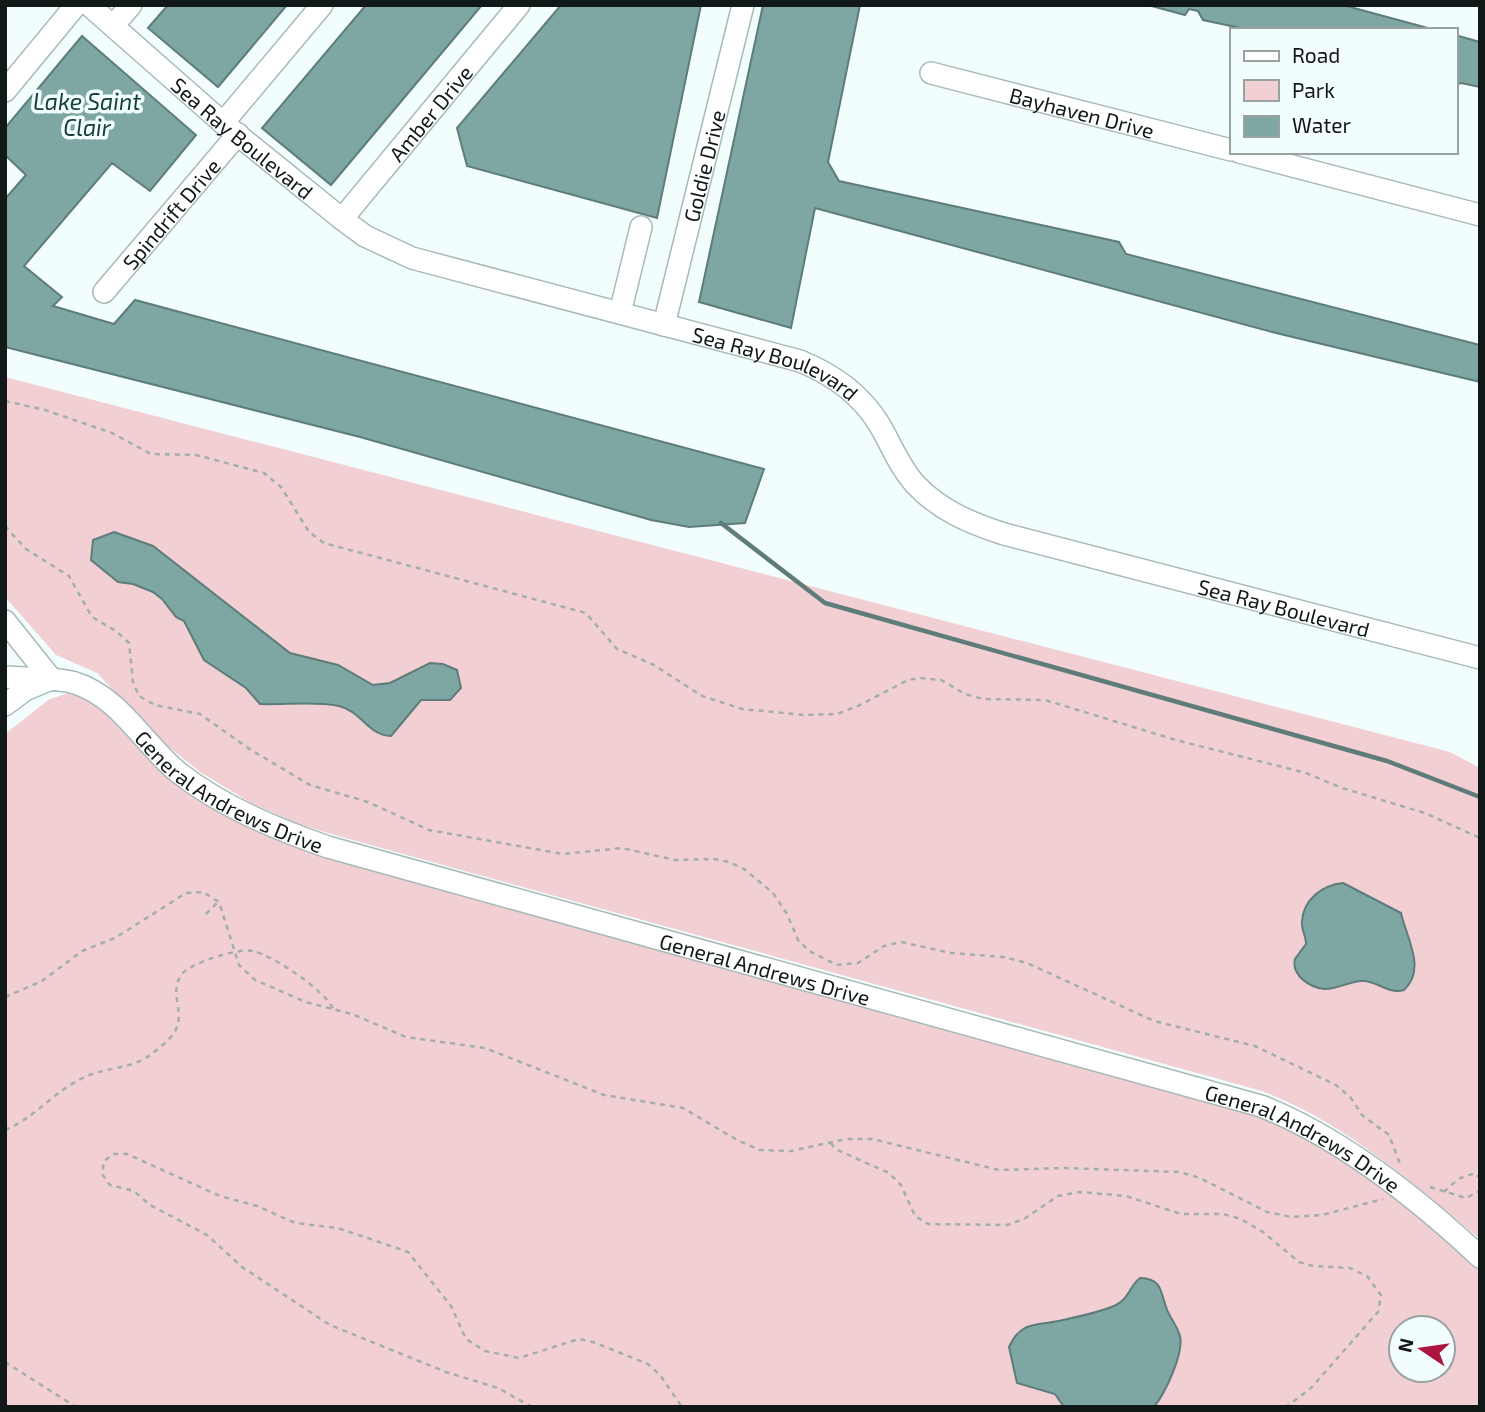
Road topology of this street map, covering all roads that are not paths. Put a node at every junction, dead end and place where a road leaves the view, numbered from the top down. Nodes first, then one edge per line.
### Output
1 (76, 5) edge
2 (89, 5) edge
3 (131, 5) edge
4 (322, 5) edge
5 (519, 5) edge
6 (743, 5) edge
7 (114, 24) junction
8 (931, 73) dead end
9 (5, 90) edge
10 (230, 128) junction
11 (1230, 150) edge
12 (1247, 154) edge
13 (1480, 215) edge
14 (342, 219) junction
15 (641, 227) dead end
16 (104, 292) dead end
17 (620, 313) junction
18 (664, 325) junction
19 (5, 621) edge
20 (1480, 658) edge
21 (5, 677) edge
22 (52, 680) junction
23 (5, 705) edge
24 (1480, 1257) edge

1 - 9 street
2 - 7 street, Sea Ray Boulevard
3 - 7 street
4 - 10 street, Spindrift Drive
5 - 14 street, Amber Drive
6 - 18 street, Goldie Drive
7 - 10 street, Sea Ray Boulevard
8 - 11 street, Bayhaven Drive
10 - 14 street, Sea Ray Boulevard
10 - 16 street, Spindrift Drive
12 - 13 street
14 - 17 street, Sea Ray Boulevard
15 - 17 street
17 - 18 street, Sea Ray Boulevard
18 - 20 street, Sea Ray Boulevard
19 - 22 street
21 - 22 street, General Andrews Drive
22 - 23 street
22 - 24 street, General Andrews Drive

